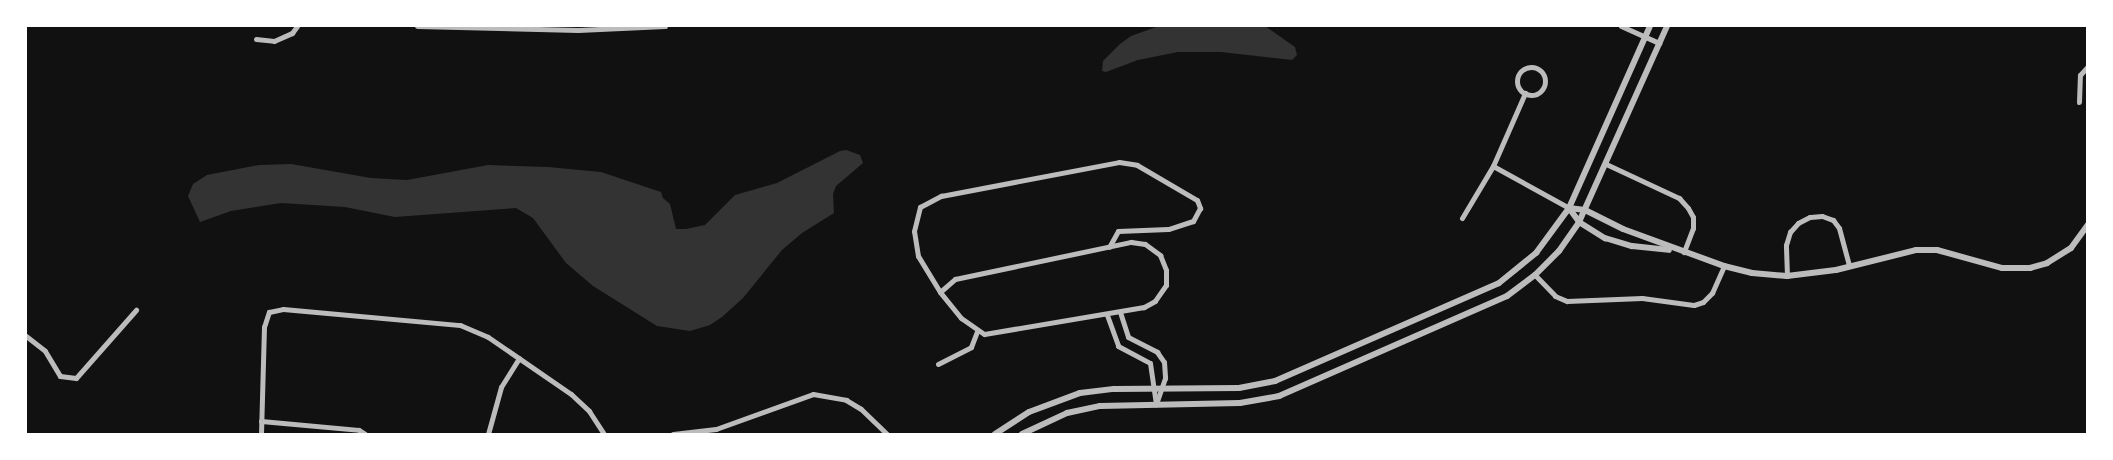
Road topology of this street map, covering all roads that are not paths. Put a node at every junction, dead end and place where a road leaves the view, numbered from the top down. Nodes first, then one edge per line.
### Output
1 (297, 26) edge
2 (417, 26) edge
3 (665, 26) edge
4 (1621, 26) edge
5 (1650, 26) edge
6 (1667, 26) edge
7 (1645, 36) junction
8 (256, 39) dead end
9 (1659, 43) junction
10 (2088, 66) edge
11 (1525, 93) junction
12 (2079, 102) dead end
13 (1606, 164) junction
14 (1493, 166) junction
15 (1569, 208) junction
16 (1586, 210) junction
17 (1462, 218) dead end
18 (1579, 222) junction
19 (2088, 225) edge
20 (1109, 247) junction
21 (1684, 252) junction
22 (1724, 266) junction
23 (1849, 266) junction
24 (1535, 275) junction
25 (1787, 276) junction
26 (940, 292) junction
27 (136, 309) dead end
28 (1120, 312) junction
29 (1107, 315) junction
30 (976, 331) junction
31 (26, 336) edge
32 (519, 358) junction
33 (938, 364) dead end
34 (1153, 388) junction
35 (1162, 388) junction
36 (1156, 404) junction
37 (261, 421) junction
38 (717, 432) edge
39 (261, 435) edge
40 (365, 435) edge
41 (488, 435) edge
42 (604, 435) edge
43 (673, 435) edge
44 (887, 435) edge
45 (994, 435) edge
46 (1022, 435) edge

1 - 8 street
2 - 3 street
4 - 7 street
5 - 7 street
6 - 9 street
7 - 9 street
7 - 15 street
9 - 13 street
10 - 12 street
11 - 11 street
11 - 14 street
13 - 16 street
13 - 21 street
14 - 15 street
14 - 17 street
15 - 16 street
15 - 18 street
15 - 35 street
16 - 18 street
16 - 21 street
18 - 21 street
18 - 24 street
19 - 23 street
20 - 26 street
20 - 26 street
20 - 28 street
21 - 22 street
22 - 24 street
22 - 25 street
23 - 25 street
23 - 25 street
24 - 36 street
26 - 30 street
27 - 31 street
28 - 29 street
28 - 35 street
29 - 30 street
29 - 34 street
30 - 33 street
32 - 37 street
32 - 41 street
32 - 42 street
34 - 35 street
34 - 36 street
34 - 45 street
35 - 36 street
36 - 46 street
37 - 39 street
37 - 40 street
38 - 43 street
38 - 44 street

